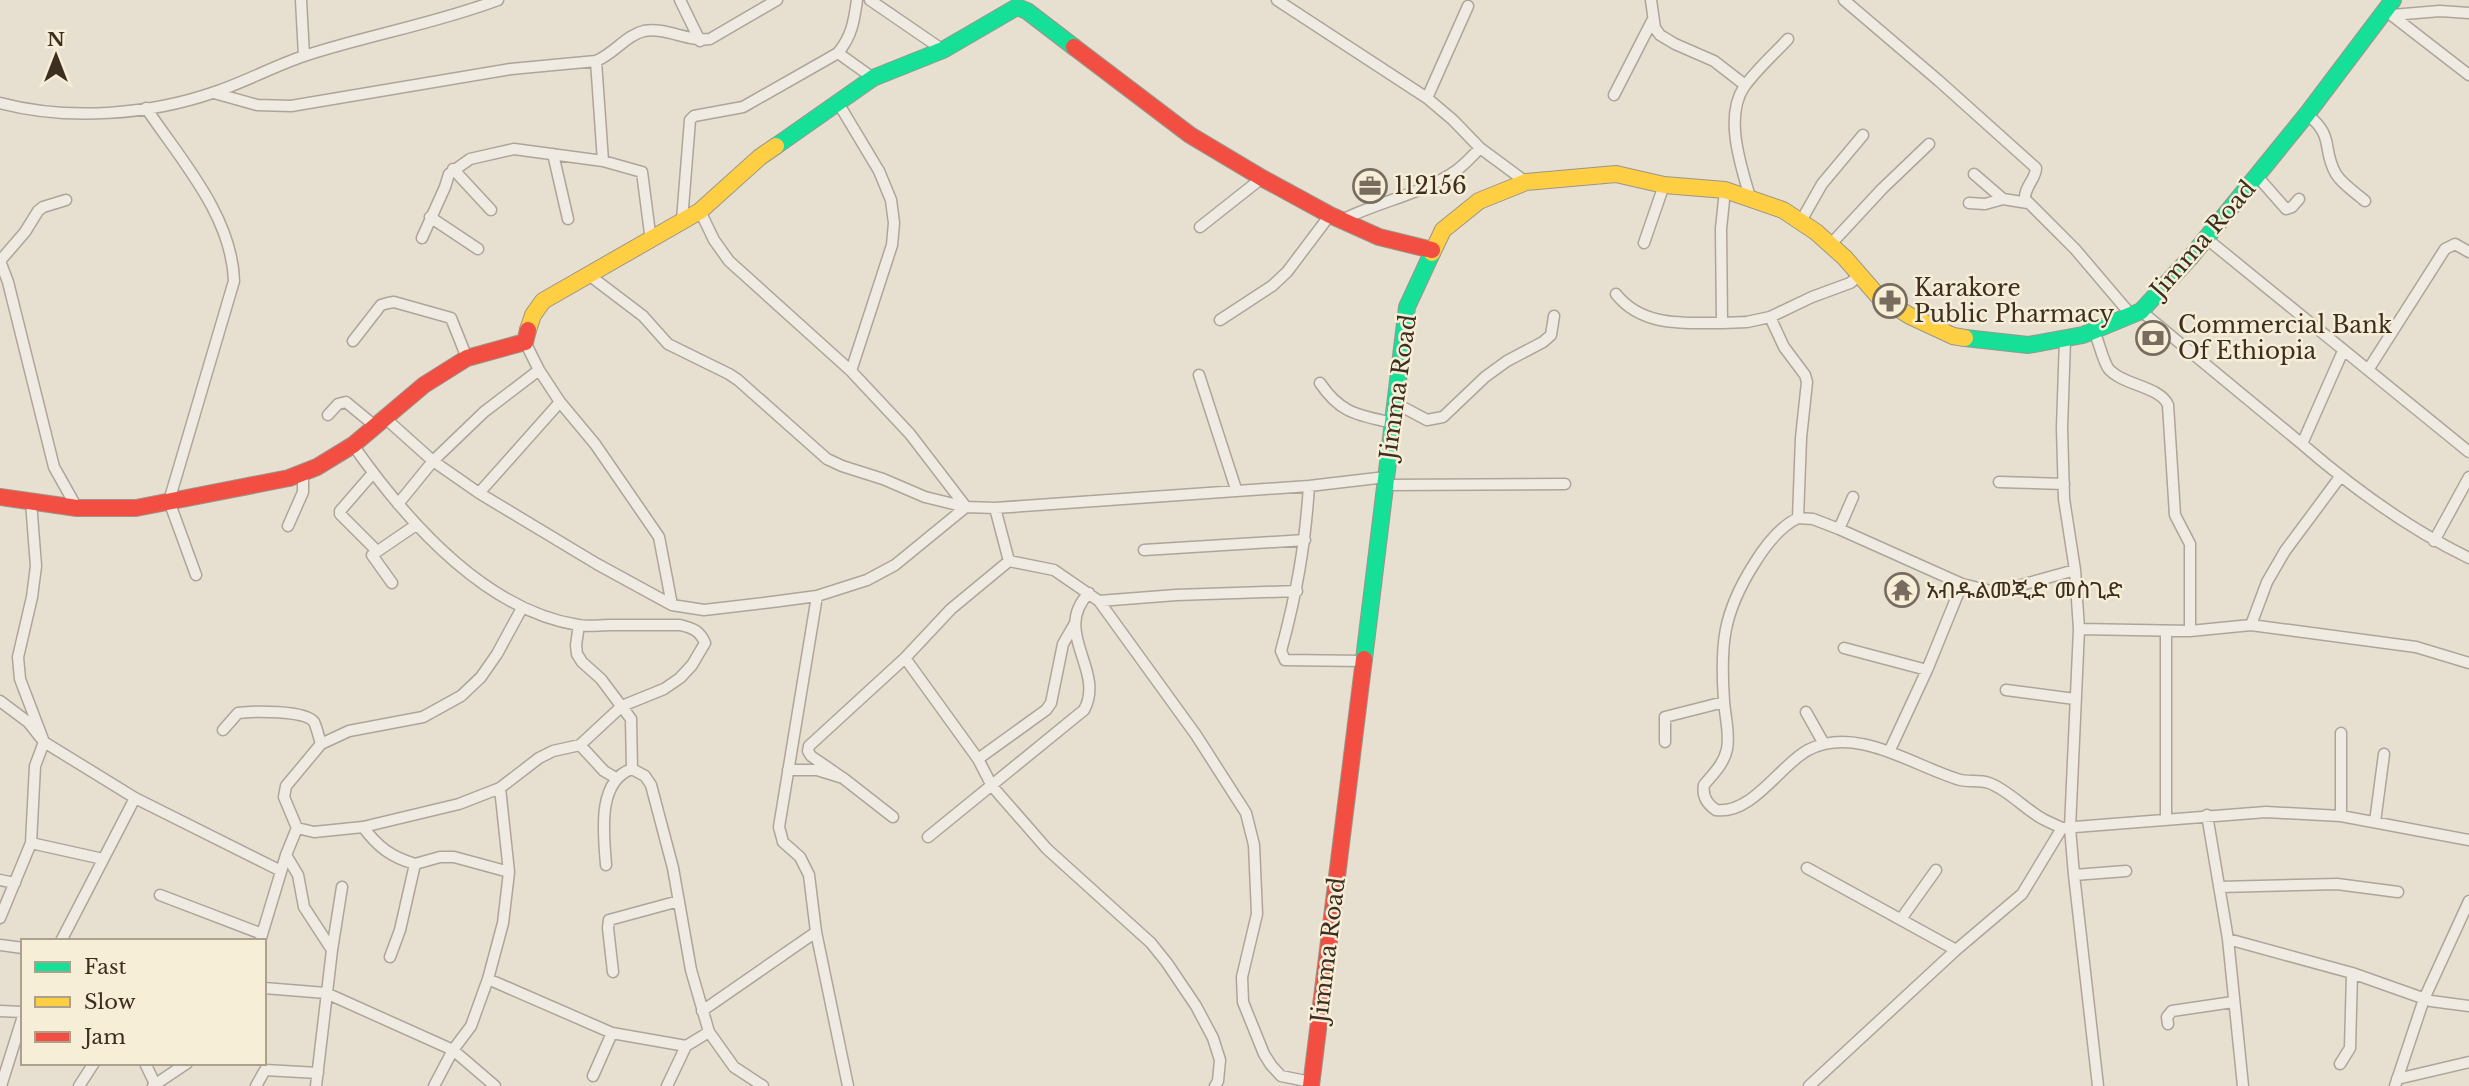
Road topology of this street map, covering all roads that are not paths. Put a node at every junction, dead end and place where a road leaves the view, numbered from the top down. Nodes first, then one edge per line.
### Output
1 (301, 0) edge
2 (498, 0) edge
3 (680, 0) edge
4 (777, 0) edge
5 (857, 0) edge
6 (870, 0) edge
7 (1277, 0) edge
8 (1651, 0) edge
9 (1844, 0) edge
10 (1468, 6) dead end
11 (2390, 8) edge
12 (2469, 13) edge
13 (1653, 19) junction
14 (1788, 39) dead end
15 (701, 41) junction
16 (943, 50) junction
17 (838, 53) junction
18 (304, 56) junction
19 (596, 61) junction
20 (2469, 75) edge
21 (873, 78) junction
22 (1745, 85) junction
23 (214, 93) junction
24 (1614, 95) dead end
25 (1426, 98) junction
26 (837, 102) junction
27 (0, 103) edge
28 (146, 108) junction
29 (2307, 114) junction
30 (1863, 135) dead end
31 (1929, 145) dead end
32 (1480, 148) junction
33 (553, 154) junction
34 (603, 161) junction
35 (453, 169) junction
36 (1974, 174) dead end
37 (2257, 176) junction
38 (1262, 178) junction
39 (1526, 182) junction
40 (1664, 185) junction
41 (1725, 190) junction
42 (2003, 199) junction
43 (2299, 199) dead end
44 (66, 200) dead end
45 (1751, 200) junction
46 (2365, 201) dead end
47 (2028, 203) junction
48 (1969, 204) dead end
49 (491, 210) dead end
50 (700, 211) junction
51 (430, 217) junction
52 (1336, 218) junction
53 (568, 219) dead end
54 (682, 220) junction
55 (1801, 221) junction
56 (1200, 227) dead end
57 (422, 238) dead end
58 (2207, 239) junction
59 (651, 241) junction
60 (1644, 243) dead end
61 (1830, 245) junction
62 (478, 249) dead end
63 (1432, 250) junction
64 (2469, 253) edge
65 (589, 275) junction
66 (1859, 276) junction
67 (1616, 294) dead end
68 (2136, 314) junction
69 (1554, 316) dead end
70 (1770, 317) junction
71 (1220, 320) dead end
72 (1722, 323) junction
73 (2094, 331) junction
74 (2065, 339) junction
75 (352, 341) dead end
76 (525, 342) junction
77 (2343, 351) junction
78 (467, 358) junction
79 (539, 370) junction
80 (2368, 370) junction
81 (851, 371) junction
82 (1199, 375) dead end
83 (1320, 383) dead end
84 (560, 402) junction
85 (1395, 403) junction
86 (328, 415) dead end
87 (380, 422) junction
88 (1392, 423) junction
89 (2302, 444) junction
90 (353, 445) junction
91 (2469, 452) edge
92 (433, 461) junction
93 (373, 473) junction
94 (303, 474) junction
95 (2340, 477) junction
96 (2469, 477) edge
97 (1385, 481) junction
98 (1999, 482) dead end
99 (1565, 484) dead end
100 (2064, 484) junction
101 (1309, 486) junction
102 (1236, 489) junction
103 (479, 493) junction
104 (0, 497) edge
105 (1853, 497) dead end
106 (169, 501) junction
107 (31, 502) junction
108 (398, 503) junction
109 (965, 507) junction
110 (77, 508) junction
111 (995, 508) junction
112 (1798, 518) junction
113 (416, 525) junction
114 (288, 526) dead end
115 (1839, 530) junction
116 (1305, 540) junction
117 (2434, 541) junction
118 (1144, 550) dead end
119 (377, 551) junction
120 (2469, 558) edge
121 (1009, 561) junction
122 (2075, 570) junction
123 (196, 576) dead end
124 (392, 583) dead end
125 (1962, 584) junction
126 (1297, 591) junction
127 (1089, 593) junction
128 (817, 596) junction
129 (1099, 601) junction
130 (672, 605) junction
131 (522, 608) junction
132 (579, 625) junction
133 (1074, 625) junction
134 (2252, 625) junction
135 (2079, 629) junction
136 (2166, 631) junction
137 (2189, 631) junction
138 (1844, 648) dead end
139 (905, 658) junction
140 (1364, 661) junction
141 (2469, 663) edge
142 (1927, 670) junction
143 (2006, 690) dead end
144 (2075, 699) junction
145 (0, 701) edge
146 (1724, 702) junction
147 (622, 706) junction
148 (1805, 712) dead end
149 (223, 730) dead end
150 (2341, 733) dead end
151 (44, 742) junction
152 (1665, 742) dead end
153 (321, 744) junction
154 (1824, 744) junction
155 (580, 745) junction
156 (1889, 751) junction
157 (2384, 754) dead end
158 (978, 760) junction
159 (632, 769) junction
160 (788, 770) junction
161 (616, 778) junction
162 (843, 778) junction
163 (992, 786) junction
164 (500, 788) junction
165 (135, 799) junction
166 (2207, 815) junction
167 (2341, 816) junction
168 (893, 817) dead end
169 (2166, 819) junction
170 (2375, 822) junction
171 (363, 827) junction
172 (297, 828) junction
173 (2066, 828) junction
174 (928, 837) dead end
175 (2469, 840) edge
176 (31, 843) junction
177 (286, 855) junction
178 (103, 859) junction
179 (415, 864) junction
180 (606, 865) dead end
181 (1807, 868) dead end
182 (1936, 870) dead end
183 (281, 871) junction
184 (2126, 871) dead end
185 (509, 872) junction
186 (2074, 876) junction
187 (0, 880) edge
188 (15, 883) junction
189 (342, 887) dead end
190 (2219, 887) junction
191 (2398, 892) dead end
192 (160, 895) dead end
193 (679, 901) junction
194 (2469, 901) edge
195 (0, 918) edge
196 (1901, 919) junction
197 (816, 932) junction
198 (261, 937) edge
199 (62, 939) edge
200 (2228, 939) junction
201 (0, 945) edge
202 (21, 948) edge
203 (332, 950) junction
204 (1956, 950) junction
205 (390, 957) dead end
206 (613, 972) dead end
207 (2352, 973) junction
208 (488, 979) junction
209 (266, 988) edge
210 (326, 993) junction
211 (2424, 999) junction
212 (2233, 1002) junction
213 (2469, 1006) edge
214 (0, 1011) edge
215 (702, 1011) junction
216 (21, 1014) edge
217 (21, 1021) edge
218 (2168, 1024) dead end
219 (709, 1032) junction
220 (612, 1033) junction
221 (686, 1046) junction
222 (453, 1050) junction
223 (2469, 1062) edge
224 (2340, 1064) dead end
225 (93, 1065) edge
226 (146, 1065) edge
227 (184, 1065) edge
228 (262, 1067) edge
229 (318, 1073) junction
230 (593, 1076) dead end
231 (2396, 1082) edge
232 (1311, 1084) edge
233 (1, 1086) edge
234 (79, 1086) edge
235 (154, 1086) edge
236 (256, 1086) edge
237 (316, 1086) edge
238 (434, 1086) edge
239 (495, 1086) edge
240 (667, 1086) edge
241 (763, 1086) edge
242 (848, 1086) edge
243 (1215, 1086) edge
244 (1810, 1086) edge
245 (2098, 1086) edge
246 (2243, 1086) edge

1 - 18 street
2 - 18 street
3 - 15 street
4 - 15 street
5 - 17 street
6 - 16 street
7 - 25 street
8 - 13 street
9 - 47 street
10 - 25 street
11 - 12 street
11 - 20 street
11 - 29 main road, Jimma Road
13 - 22 street
13 - 24 street
14 - 22 street
15 - 19 street
16 - 21 main road
16 - 38 main road
17 - 21 street
17 - 54 street
18 - 23 street
19 - 23 street
19 - 34 street
21 - 26 main road
22 - 45 street
23 - 28 street
25 - 32 street
26 - 50 main road
26 - 81 street
27 - 28 street
28 - 106 street
29 - 37 main road, Jimma Road
29 - 46 street
30 - 55 street
31 - 61 street
32 - 39 street
32 - 52 street
33 - 34 street
33 - 35 street
33 - 53 street
34 - 59 street
35 - 49 street
35 - 51 street
36 - 42 street
37 - 43 street
37 - 58 main road, Jimma Road
38 - 52 main road
38 - 56 street
39 - 40 main road, Jimma Road
39 - 63 main road, Jimma Road
40 - 41 main road, Jimma Road
40 - 60 street
41 - 45 main road, Jimma Road
41 - 72 street
42 - 47 street
42 - 48 street
44 - 110 street
45 - 55 main road, Jimma Road
47 - 68 street
50 - 54 main road
50 - 81 street
51 - 57 street
51 - 62 street
52 - 63 main road
52 - 71 street
54 - 59 main road
55 - 61 main road, Jimma Road
58 - 68 main road, Jimma Road
58 - 77 street
59 - 65 main road
61 - 66 main road, Jimma Road
63 - 85 main road, Jimma Road
64 - 80 street
65 - 76 main road
65 - 109 street
66 - 70 street
66 - 74 main road, Jimma Road
67 - 72 street
68 - 73 main road, Jimma Road
68 - 89 street
69 - 85 street
70 - 72 street
70 - 112 street
73 - 74 main road, Jimma Road
73 - 137 street
74 - 100 street
75 - 78 street
76 - 78 main road
76 - 79 street
77 - 80 street
77 - 89 street
78 - 87 main road
79 - 84 street
79 - 92 street
80 - 91 street
81 - 109 street
82 - 102 street
83 - 88 street
84 - 103 street
84 - 130 street
85 - 88 main road, Jimma Road
86 - 87 street
87 - 90 main road
87 - 92 street
88 - 97 main road, Jimma Road
89 - 95 street
90 - 93 street
90 - 94 main road
92 - 103 street
92 - 108 street
93 - 108 street
93 - 119 street
94 - 106 main road
94 - 114 street
95 - 117 street
95 - 134 street
96 - 117 street
97 - 99 street
97 - 101 street
97 - 140 main road, Jimma Road
98 - 100 street
100 - 122 street
101 - 102 street
101 - 116 street
102 - 111 street
103 - 130 street
104 - 107 main road
105 - 115 street
106 - 110 main road
106 - 123 street
107 - 110 main road
107 - 151 street
108 - 113 street
109 - 111 street
109 - 128 street
111 - 121 street
112 - 115 street
112 - 146 street
113 - 119 street
113 - 131 street
115 - 125 street
116 - 118 street
116 - 126 street
117 - 120 street
119 - 124 street
121 - 127 street
121 - 139 street
122 - 125 street
122 - 135 street
125 - 142 street
126 - 129 street
126 - 140 street
127 - 129 street
127 - 133 street
128 - 130 street
128 - 160 street
129 - 232 street
131 - 132 street
131 - 153 street
132 - 147 street
132 - 147 street
133 - 158 street
133 - 163 street
134 - 137 street
134 - 141 street
135 - 136 street
135 - 144 street
136 - 137 street
136 - 169 street
138 - 142 street
139 - 158 street
139 - 162 street
140 - 232 main road, Jimma Road
142 - 156 street
143 - 144 street
144 - 173 street
145 - 151 street
146 - 152 street
146 - 154 street
147 - 155 street
147 - 159 street
148 - 154 street
149 - 153 street
150 - 167 street
151 - 165 street
151 - 176 street
153 - 172 street
154 - 156 street
155 - 161 street
155 - 164 street
156 - 173 street
157 - 170 street
158 - 163 street
159 - 161 street
159 - 193 street
160 - 162 street
160 - 197 street
161 - 180 street
162 - 168 street
163 - 174 street
163 - 243 street
164 - 171 street
164 - 185 street
165 - 178 street
165 - 183 street
166 - 167 street
166 - 169 street
166 - 190 street
167 - 170 street
169 - 173 street
170 - 175 street
171 - 172 street
171 - 179 street
172 - 177 street
173 - 186 street
173 - 204 street
176 - 178 street
176 - 188 street
177 - 183 street
177 - 203 street
178 - 199 street
179 - 185 street
179 - 205 street
181 - 196 street
182 - 196 street
183 - 198 street
184 - 186 street
185 - 208 street
186 - 245 street
187 - 188 street
188 - 195 street
189 - 203 street
190 - 191 street
190 - 200 street
192 - 198 street
193 - 206 street
193 - 215 street
194 - 211 street
196 - 204 street
197 - 215 street
197 - 242 street
200 - 207 street
200 - 212 street
201 - 202 street
203 - 210 street
204 - 244 street
207 - 211 street
207 - 224 street
208 - 220 street
208 - 222 street
209 - 210 street
210 - 222 street
210 - 229 street
211 - 213 street
211 - 231 street
212 - 218 street
212 - 246 street
214 - 216 street
215 - 219 street
217 - 233 street
219 - 221 street
219 - 241 street
220 - 221 street
220 - 230 street
221 - 240 street
222 - 238 street
222 - 239 street
223 - 231 street
225 - 234 street
226 - 235 street
227 - 235 street
228 - 229 street
228 - 236 street
229 - 237 street

